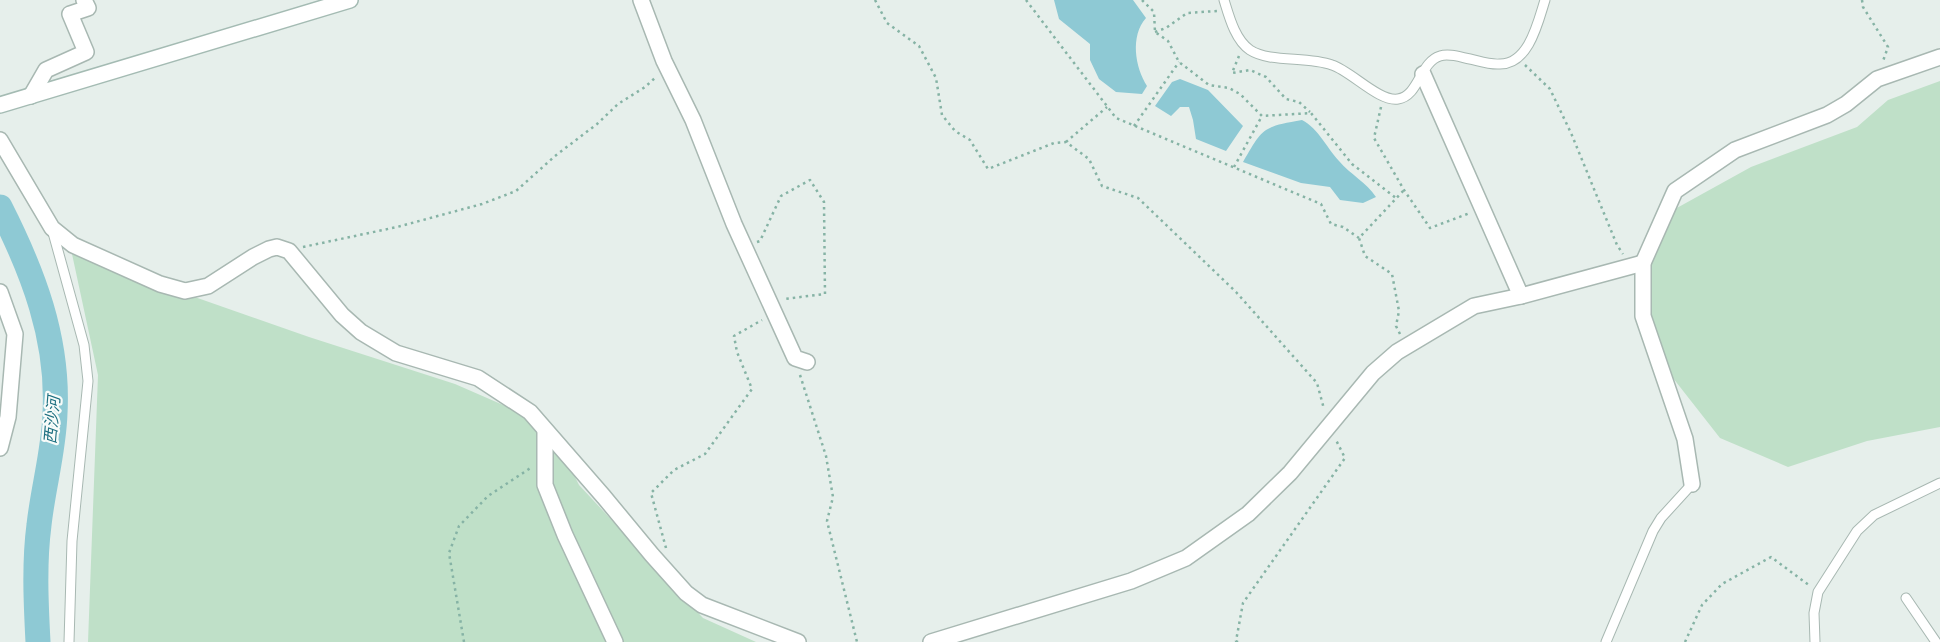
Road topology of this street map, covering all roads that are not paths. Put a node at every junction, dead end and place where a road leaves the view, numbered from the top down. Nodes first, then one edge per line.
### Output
1 (84, 0) edge
2 (350, 0) edge
3 (641, 0) edge
4 (1224, 0) edge
5 (1545, 0) edge
6 (1940, 57) edge
7 (1423, 74) junction
8 (31, 96) junction
9 (0, 105) edge
10 (0, 140) edge
11 (52, 228) junction
12 (1637, 264) junction
13 (0, 292) edge
14 (1520, 296) junction
15 (801, 360) road end
16 (545, 431) junction
17 (0, 448) edge
18 (1940, 483) edge
19 (1692, 484) joint
20 (1906, 598) dead end
21 (69, 642) edge
22 (615, 642) edge
23 (798, 642) edge
24 (932, 642) edge
25 (1606, 642) edge
26 (1815, 642) edge
27 (1936, 642) edge

1 - 8 street
2 - 8 street
3 - 15 street
4 - 7 lane
5 - 7 lane
6 - 12 street
7 - 14 street
8 - 9 street
10 - 11 street
11 - 16 street
11 - 21 lane
12 - 14 street
12 - 19 street
13 - 17 street
14 - 24 street
16 - 22 street
16 - 23 street
18 - 26 lane
19 - 25 lane
20 - 27 lane

